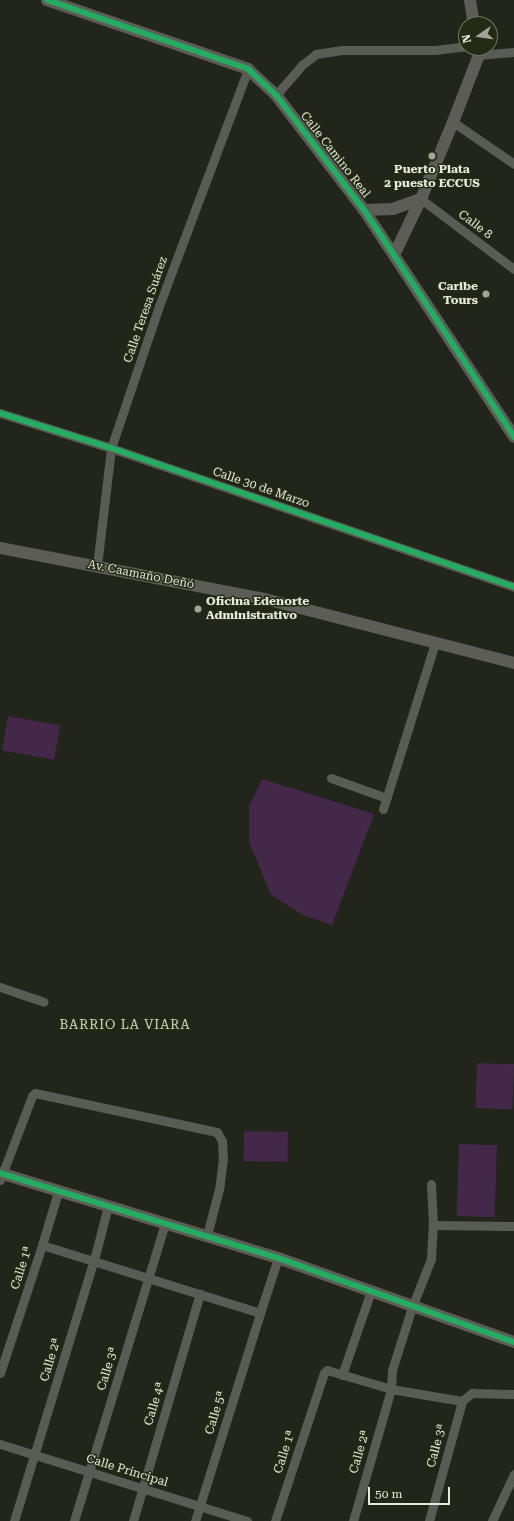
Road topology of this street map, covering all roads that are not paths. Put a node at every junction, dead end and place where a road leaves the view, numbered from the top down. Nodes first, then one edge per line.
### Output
1 (47, 0) edge
2 (470, 0) edge
3 (473, 16) edge
4 (458, 47) edge
5 (498, 52) edge
6 (514, 52) edge
7 (477, 56) edge
8 (248, 69) junction
9 (276, 95) junction
10 (453, 122) junction
11 (514, 164) edge
12 (421, 199) junction
13 (364, 210) junction
14 (394, 255) junction
15 (514, 269) edge
16 (0, 413) edge
17 (514, 437) edge
18 (111, 448) junction
19 (0, 548) edge
20 (97, 566) junction
21 (514, 587) edge
22 (435, 643) junction
23 (514, 663) edge
24 (331, 778) dead end
25 (387, 798) junction
26 (383, 809) dead end
27 (0, 987) edge
28 (44, 1002) dead end
29 (1, 1175) edge
30 (431, 1184) dead end
31 (58, 1192) junction
32 (108, 1206) junction
33 (165, 1223) junction
34 (433, 1224) junction
35 (514, 1226) edge
36 (208, 1235) junction
37 (42, 1245) junction
38 (278, 1258) junction
39 (94, 1260) junction
40 (149, 1278) junction
41 (371, 1291) junction
42 (200, 1294) junction
43 (412, 1307) junction
44 (260, 1313) junction
45 (514, 1342) edge
46 (0, 1373) edge
47 (342, 1375) junction
48 (391, 1389) junction
49 (514, 1394) edge
50 (462, 1401) junction
51 (0, 1444) edge
52 (34, 1454) junction
53 (89, 1472) junction
54 (514, 1474) edge
55 (142, 1488) junction
56 (200, 1506) junction
57 (14, 1521) edge
58 (74, 1521) edge
59 (133, 1521) edge
60 (195, 1521) edge
61 (246, 1521) edge
62 (275, 1521) edge
63 (352, 1521) edge
64 (429, 1521) edge
65 (492, 1521) edge

1 - 8 street, Calle Camino Real
2 - 3 street
4 - 9 street
5 - 6 street
7 - 10 street
8 - 9 street, Calle Camino Real
8 - 18 street, Calle Teresa Suárez
9 - 13 street, Calle Camino Real
10 - 11 street
10 - 12 street
12 - 13 street
12 - 14 street
12 - 15 street, Calle 8
13 - 14 street, Calle Camino Real
14 - 17 street, Calle Camino Real
16 - 18 street, Calle 30 de Marzo
18 - 20 street, Calle Teresa Suárez
18 - 21 street, Calle 30 de Marzo
19 - 20 street, Av. Caamaño Deñó
20 - 22 street, Av. Caamaño Deñó
22 - 23 street, Av. Caamaño Deñó
22 - 25 street
24 - 25 street
25 - 26 street
27 - 28 street
29 - 31 street
29 - 36 street
30 - 34 street, Calle 2ª
31 - 32 street
31 - 37 street, Calle 1ª
32 - 33 street
32 - 39 street, Calle 2ª
33 - 36 street
33 - 40 street, Calle 3ª
34 - 35 street
34 - 43 street, Calle 2ª
36 - 38 street
37 - 39 street
37 - 46 street, Calle 1ª
38 - 41 street
38 - 44 street, Calle 5ª
39 - 40 street
39 - 52 street, Calle 2ª
40 - 42 street
40 - 53 street, Calle 3ª
41 - 43 street
41 - 47 street
42 - 44 street
42 - 55 street, Calle 4ª
43 - 45 street
43 - 48 street, Calle 2ª
44 - 56 street, Calle 5ª
47 - 48 street
47 - 62 street, Calle 1ª
48 - 50 street
48 - 63 street, Calle 2ª
49 - 50 street
50 - 64 street, Calle 3ª
51 - 52 street, Calle Principal
52 - 53 street, Calle Principal
52 - 57 street, Calle 2ª
53 - 55 street, Calle Principal
53 - 58 street, Calle 3ª
54 - 65 street
55 - 56 street, Calle Principal
55 - 59 street, Calle 4ª
56 - 60 street, Calle 5ª
56 - 61 street, Calle Principal

